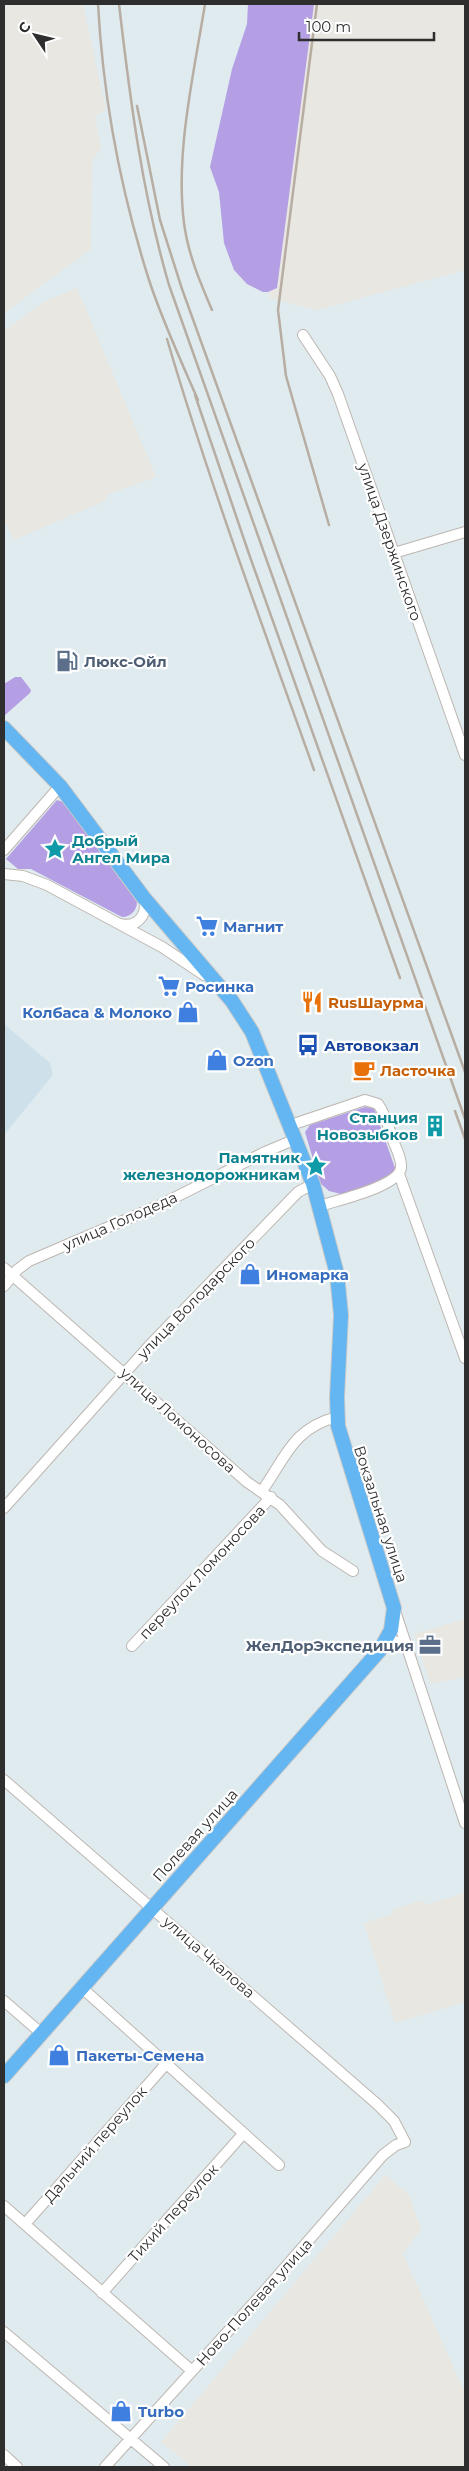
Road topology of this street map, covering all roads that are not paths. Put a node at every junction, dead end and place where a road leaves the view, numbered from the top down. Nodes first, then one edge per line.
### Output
1 (303, 335) dead end
2 (465, 532) edge
3 (394, 553) junction
4 (4, 728) edge
5 (465, 755) edge
6 (60, 786) junction
7 (4, 850) edge
8 (4, 874) edge
9 (144, 898) junction
10 (120, 924) junction
11 (223, 990) junction
12 (291, 1125) junction
13 (296, 1139) junction
14 (399, 1174) junction
15 (313, 1184) junction
16 (320, 1206) junction
17 (4, 1268) edge
18 (13, 1275) junction
19 (4, 1286) edge
20 (465, 1358) edge
21 (125, 1372) junction
22 (337, 1417) junction
23 (262, 1491) junction
24 (271, 1497) junction
25 (4, 1508) edge
26 (353, 1571) dead end
27 (394, 1608) junction
28 (132, 1646) dead end
29 (380, 1650) junction
30 (409, 1651) junction
31 (4, 1780) edge
32 (465, 1822) edge
33 (152, 1907) junction
34 (81, 1988) junction
35 (4, 2001) edge
36 (41, 2033) junction
37 (166, 2064) junction
38 (4, 2076) edge
39 (243, 2134) junction
40 (405, 2142) joint
41 (279, 2165) dead end
42 (4, 2206) edge
43 (25, 2224) junction
44 (102, 2293) junction
45 (4, 2332) edge
46 (192, 2371) junction
47 (130, 2440) junction
48 (4, 2455) edge
49 (17, 2467) edge
50 (105, 2467) edge
51 (164, 2467) edge

1 - 3 street, улица Дзержинского
2 - 3 street
3 - 5 street, улица Дзержинского
4 - 6 main road, Вокзальная улица
6 - 7 street
6 - 9 main road, Вокзальная улица
8 - 10 street
9 - 10 street
9 - 11 main road, Вокзальная улица
10 - 11 street
11 - 12 main road, Вокзальная улица
12 - 13 main road, Вокзальная улица
12 - 14 street
13 - 15 main road, Вокзальная улица
13 - 18 street, улица Голодеда
14 - 16 street
14 - 20 street
15 - 16 main road, Вокзальная улица
15 - 21 street, улица Володарского
16 - 22 main road, Вокзальная улица
17 - 18 street, улица Ломоносова
18 - 19 street, улица Голодеда
18 - 21 street, улица Ломоносова
21 - 23 street, улица Ломоносова
21 - 25 street, улица Володарского
22 - 23 street, переулок Ломоносова
22 - 27 main road, Вокзальная улица
23 - 24 street, улица Ломоносова
24 - 26 street, улица Ломоносова
24 - 28 street, переулок Ломоносова
27 - 29 main road, Полевая улица
27 - 30 street, Вокзальная улица
29 - 30 street
29 - 33 main road, Полевая улица
30 - 32 street, Вокзальная улица
31 - 33 street, улица Чкалова
33 - 34 main road, Полевая улица
33 - 40 street, улица Чкалова
34 - 36 main road, Полевая улица
34 - 37 street
35 - 36 street
36 - 38 main road, Полевая улица
37 - 39 street
37 - 43 street, Дальний переулок
39 - 41 street
39 - 44 street, Тихий переулок
40 - 46 street, Ново-Полевая улица
42 - 43 street
43 - 44 street
44 - 46 street
45 - 47 street
46 - 47 street, Ново-Полевая улица
47 - 50 street, Ново-Полевая улица
47 - 51 street
48 - 49 street

